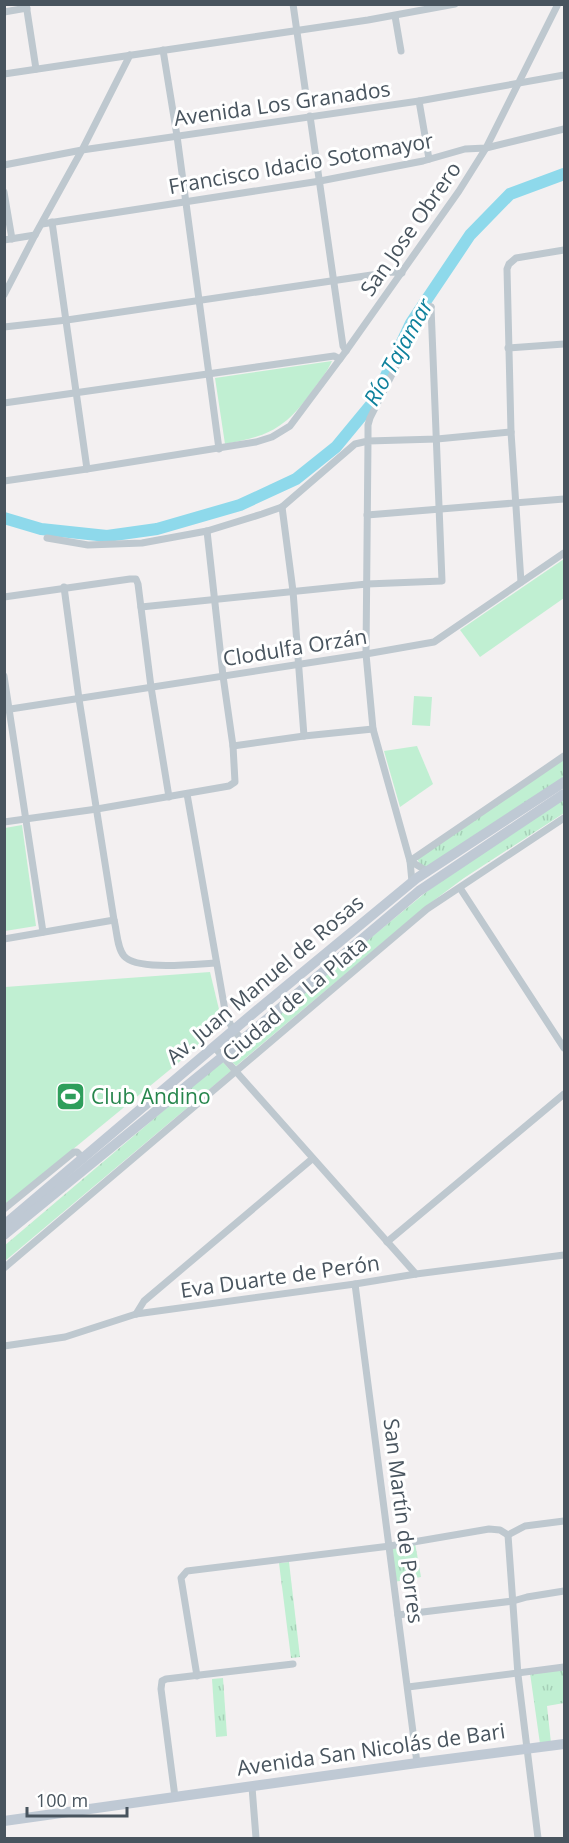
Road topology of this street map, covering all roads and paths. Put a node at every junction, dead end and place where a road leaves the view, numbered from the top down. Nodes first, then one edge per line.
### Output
1 (293, 4) edge
2 (400, 4) edge
3 (455, 4) edge
4 (558, 4) edge
5 (27, 6) edge
6 (4, 12) edge
7 (398, 16) junction
8 (297, 30) junction
9 (164, 50) junction
10 (401, 51) dead end
11 (130, 55) junction
12 (36, 69) junction
13 (4, 74) edge
14 (564, 75) edge
15 (517, 85) junction
16 (306, 95) dead end
17 (419, 101) junction
18 (310, 116) junction
19 (564, 129) edge
20 (177, 136) junction
21 (486, 148) junction
22 (82, 150) junction
23 (429, 159) junction
24 (4, 165) edge
25 (320, 181) junction
26 (4, 192) edge
27 (186, 202) junction
28 (52, 222) junction
29 (42, 224) junction
30 (35, 235) junction
31 (8, 239) edge
32 (564, 250) edge
33 (402, 273) junction
34 (334, 282) junction
35 (4, 295) edge
36 (200, 300) junction
37 (67, 320) junction
38 (4, 327) edge
39 (564, 344) edge
40 (508, 348) junction
41 (346, 351) junction
42 (340, 359) junction
43 (210, 375) junction
44 (77, 394) junction
45 (4, 403) edge
46 (511, 432) junction
47 (437, 439) junction
48 (368, 441) junction
49 (219, 449) junction
50 (87, 469) junction
51 (4, 481) edge
52 (564, 499) edge
53 (515, 503) junction
54 (282, 507) junction
55 (440, 509) junction
56 (367, 515) junction
57 (207, 531) junction
58 (47, 538) dead end
59 (564, 553) edge
60 (521, 582) junction
61 (367, 584) junction
62 (63, 587) junction
63 (293, 591) junction
64 (4, 597) edge
65 (215, 600) junction
66 (141, 607) junction
67 (366, 654) junction
68 (298, 664) junction
69 (4, 676) edge
70 (223, 676) junction
71 (151, 687) junction
72 (79, 699) junction
73 (7, 710) edge
74 (373, 729) junction
75 (304, 736) junction
76 (233, 746) junction
77 (564, 756) edge
78 (564, 782) edge
79 (187, 794) junction
80 (564, 794) edge
81 (169, 796) junction
82 (97, 809) junction
83 (564, 818) edge
84 (26, 819) junction
85 (4, 822) edge
86 (410, 861) junction
87 (427, 871) junction
88 (412, 882) junction
89 (460, 888) junction
90 (114, 920) junction
91 (42, 932) junction
92 (4, 939) edge
93 (216, 963) junction
94 (234, 1030) junction
95 (242, 1039) junction
96 (564, 1048) edge
97 (218, 1052) junction
98 (235, 1071) junction
99 (564, 1094) edge
100 (84, 1159) junction
101 (312, 1159) junction
102 (4, 1209) edge
103 (4, 1225) edge
104 (4, 1235) edge
105 (387, 1242) junction
106 (564, 1255) edge
107 (4, 1268) edge
108 (416, 1274) junction
109 (355, 1284) junction
110 (136, 1314) junction
111 (4, 1346) edge
112 (564, 1521) edge
113 (508, 1535) junction
114 (390, 1546) junction
115 (564, 1591) edge
116 (513, 1601) junction
117 (398, 1615) junction
118 (293, 1664) dead end
119 (564, 1667) edge
120 (518, 1673) junction
121 (197, 1676) junction
122 (408, 1687) junction
123 (564, 1744) edge
124 (528, 1749) junction
125 (417, 1763) junction
126 (252, 1786) junction
127 (175, 1797) junction
128 (4, 1821) edge
129 (256, 1839) edge
130 (538, 1839) edge

1 - 8 street
2 - 7 street
3 - 7 street
4 - 15 street, San Jose Obrero
5 - 6 street
5 - 12 street
7 - 8 street
7 - 10 street
8 - 9 street
8 - 16 street
9 - 11 street
9 - 20 street
11 - 12 street
11 - 22 street
12 - 13 street
14 - 15 street, Avenida Los Granados
15 - 17 street, Avenida Los Granados
15 - 21 street, San Jose Obrero
17 - 18 street, Avenida Los Granados
17 - 23 street
18 - 20 street, Avenida Los Granados
18 - 25 street
19 - 21 street, Francisco Idacio Sotomayor
20 - 22 street, Avenida Los Granados
20 - 27 street
21 - 23 street, Francisco Idacio Sotomayor
21 - 33 street, San Jose Obrero
22 - 24 street, Avenida Los Granados
22 - 29 street
23 - 25 street, Francisco Idacio Sotomayor
25 - 27 street, Francisco Idacio Sotomayor
25 - 34 street
26 - 31 street
27 - 28 street, Francisco Idacio Sotomayor
27 - 36 street
28 - 29 street, Francisco Idacio Sotomayor
28 - 37 street
29 - 30 street
30 - 31 street
30 - 35 street
32 - 40 street
33 - 34 street
33 - 41 street, San Jose Obrero
34 - 36 street
34 - 41 street
36 - 37 street
36 - 43 street
37 - 38 street
37 - 44 street
39 - 40 street
40 - 46 street
41 - 42 street, San Jose Obrero
42 - 43 street
42 - 49 street, San Jose Obrero
43 - 44 street
43 - 49 street
44 - 45 street
44 - 50 street
46 - 47 street
46 - 53 street
47 - 48 street
47 - 48 street
47 - 55 street
48 - 54 street
48 - 56 street
49 - 50 street, San Jose Obrero
50 - 51 street, San Jose Obrero
52 - 53 street
53 - 55 street
53 - 60 street
54 - 57 street
54 - 63 street
55 - 56 street
55 - 61 street
56 - 61 street
57 - 58 street
57 - 65 street
59 - 60 street, Clodulfa Orzán
60 - 67 street, Clodulfa Orzán
61 - 63 street
61 - 67 street
62 - 64 street
62 - 66 street
62 - 72 street
63 - 65 street
63 - 68 street
65 - 66 street
65 - 70 street
66 - 71 street
67 - 68 street, Clodulfa Orzán
67 - 74 street
68 - 70 street, Clodulfa Orzán
68 - 75 street
69 - 73 street
70 - 71 street, Clodulfa Orzán
70 - 76 street
71 - 72 street, Clodulfa Orzán
71 - 81 street
72 - 73 street, Clodulfa Orzán
72 - 82 street
73 - 84 street
74 - 75 street
74 - 86 street
75 - 76 street
76 - 79 street
77 - 86 street
78 - 87 main road, Av. Juan Manuel de Rosas
79 - 81 street
79 - 93 street
80 - 95 main road, Av. Juan Manuel de Rosas
81 - 82 street
82 - 84 street
82 - 90 street
83 - 89 street, Ciudad de La Plata
84 - 85 street
84 - 91 street
86 - 87 street
86 - 88 street
87 - 88 main road, Av. Juan Manuel de Rosas
88 - 94 main road, Av. Juan Manuel de Rosas
89 - 96 street
89 - 98 street, Ciudad de La Plata
90 - 91 street
90 - 93 street
91 - 92 street
93 - 94 street
94 - 95 street
94 - 97 main road, Av. Juan Manuel de Rosas
95 - 97 main road, Av. Juan Manuel de Rosas
97 - 98 street
97 - 100 main road, Av. Juan Manuel de Rosas
97 - 104 main road, Av. Juan Manuel de Rosas
98 - 101 street
98 - 107 street, Ciudad de La Plata
99 - 105 street
100 - 102 street
100 - 103 main road, Av. Juan Manuel de Rosas
101 - 105 street
101 - 110 street
105 - 108 street
106 - 108 street, Eva Duarte de Perón
108 - 109 street, Eva Duarte de Perón
109 - 110 street, Eva Duarte de Perón
109 - 114 street, San Martín de Porres
110 - 111 street, Eva Duarte de Perón
112 - 113 street
113 - 114 street
113 - 116 street
114 - 117 street, San Martín de Porres
114 - 121 street
115 - 116 street
116 - 117 street
116 - 120 street
117 - 122 street, San Martín de Porres
118 - 121 street
119 - 120 street
120 - 122 street
120 - 124 street
121 - 127 street
122 - 125 street, San Martín de Porres
123 - 124 main road, Avenida San Nicolás de Bari
124 - 125 main road, Avenida San Nicolás de Bari
124 - 130 street
125 - 126 main road, Avenida San Nicolás de Bari
126 - 127 main road, Avenida San Nicolás de Bari
126 - 129 street
127 - 128 main road, Avenida San Nicolás de Bari

